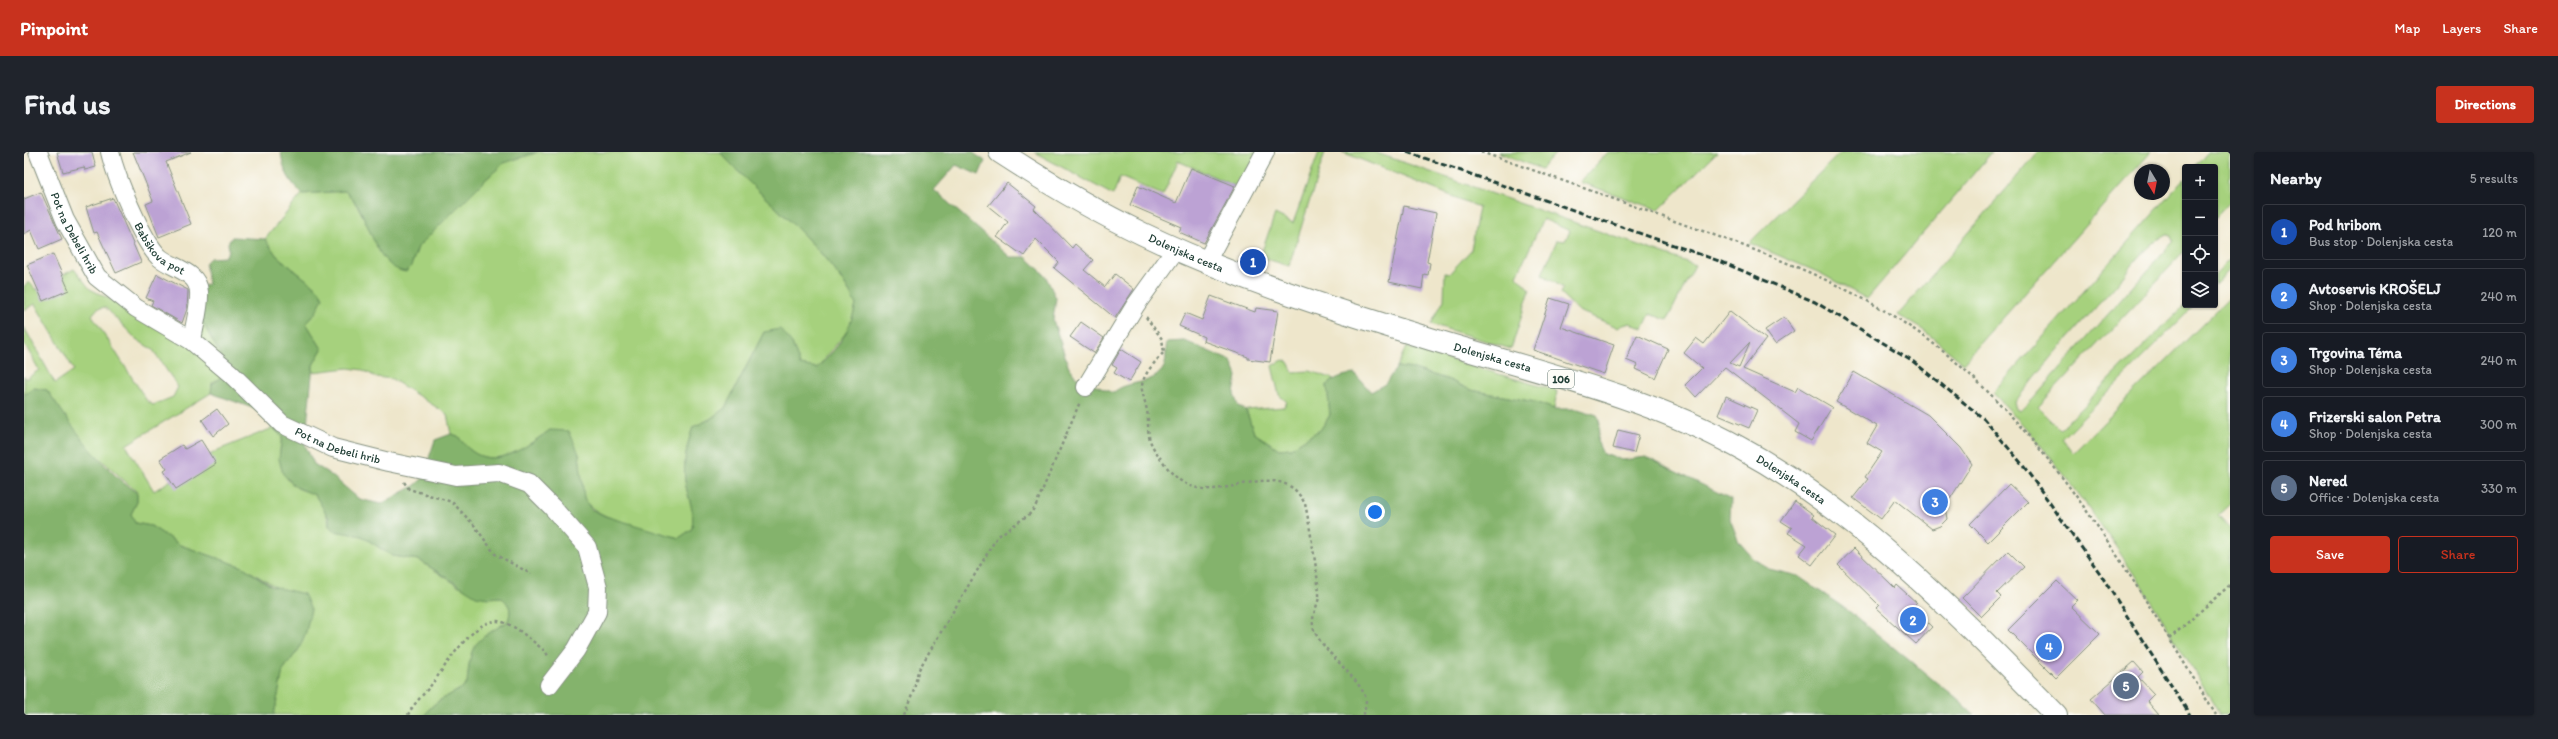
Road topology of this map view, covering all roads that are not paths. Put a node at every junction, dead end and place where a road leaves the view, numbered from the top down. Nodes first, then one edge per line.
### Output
1 (38, 152) edge
2 (110, 152) edge
3 (1000, 152) edge
4 (1265, 152) edge
5 (1176, 249) junction
6 (1206, 262) junction
7 (192, 341) junction
8 (1086, 387) road end
9 (553, 679) road end
10 (2056, 715) edge

1 - 7 street, Pot na Debeli hrib
2 - 7 street, Babškova pot
3 - 5 main road, Dolenjska cesta / 106
4 - 6 street
5 - 6 main road, Dolenjska cesta / 106
5 - 8 street
6 - 10 main road, Dolenjska cesta / 106
7 - 9 street, Pot na Debeli hrib

